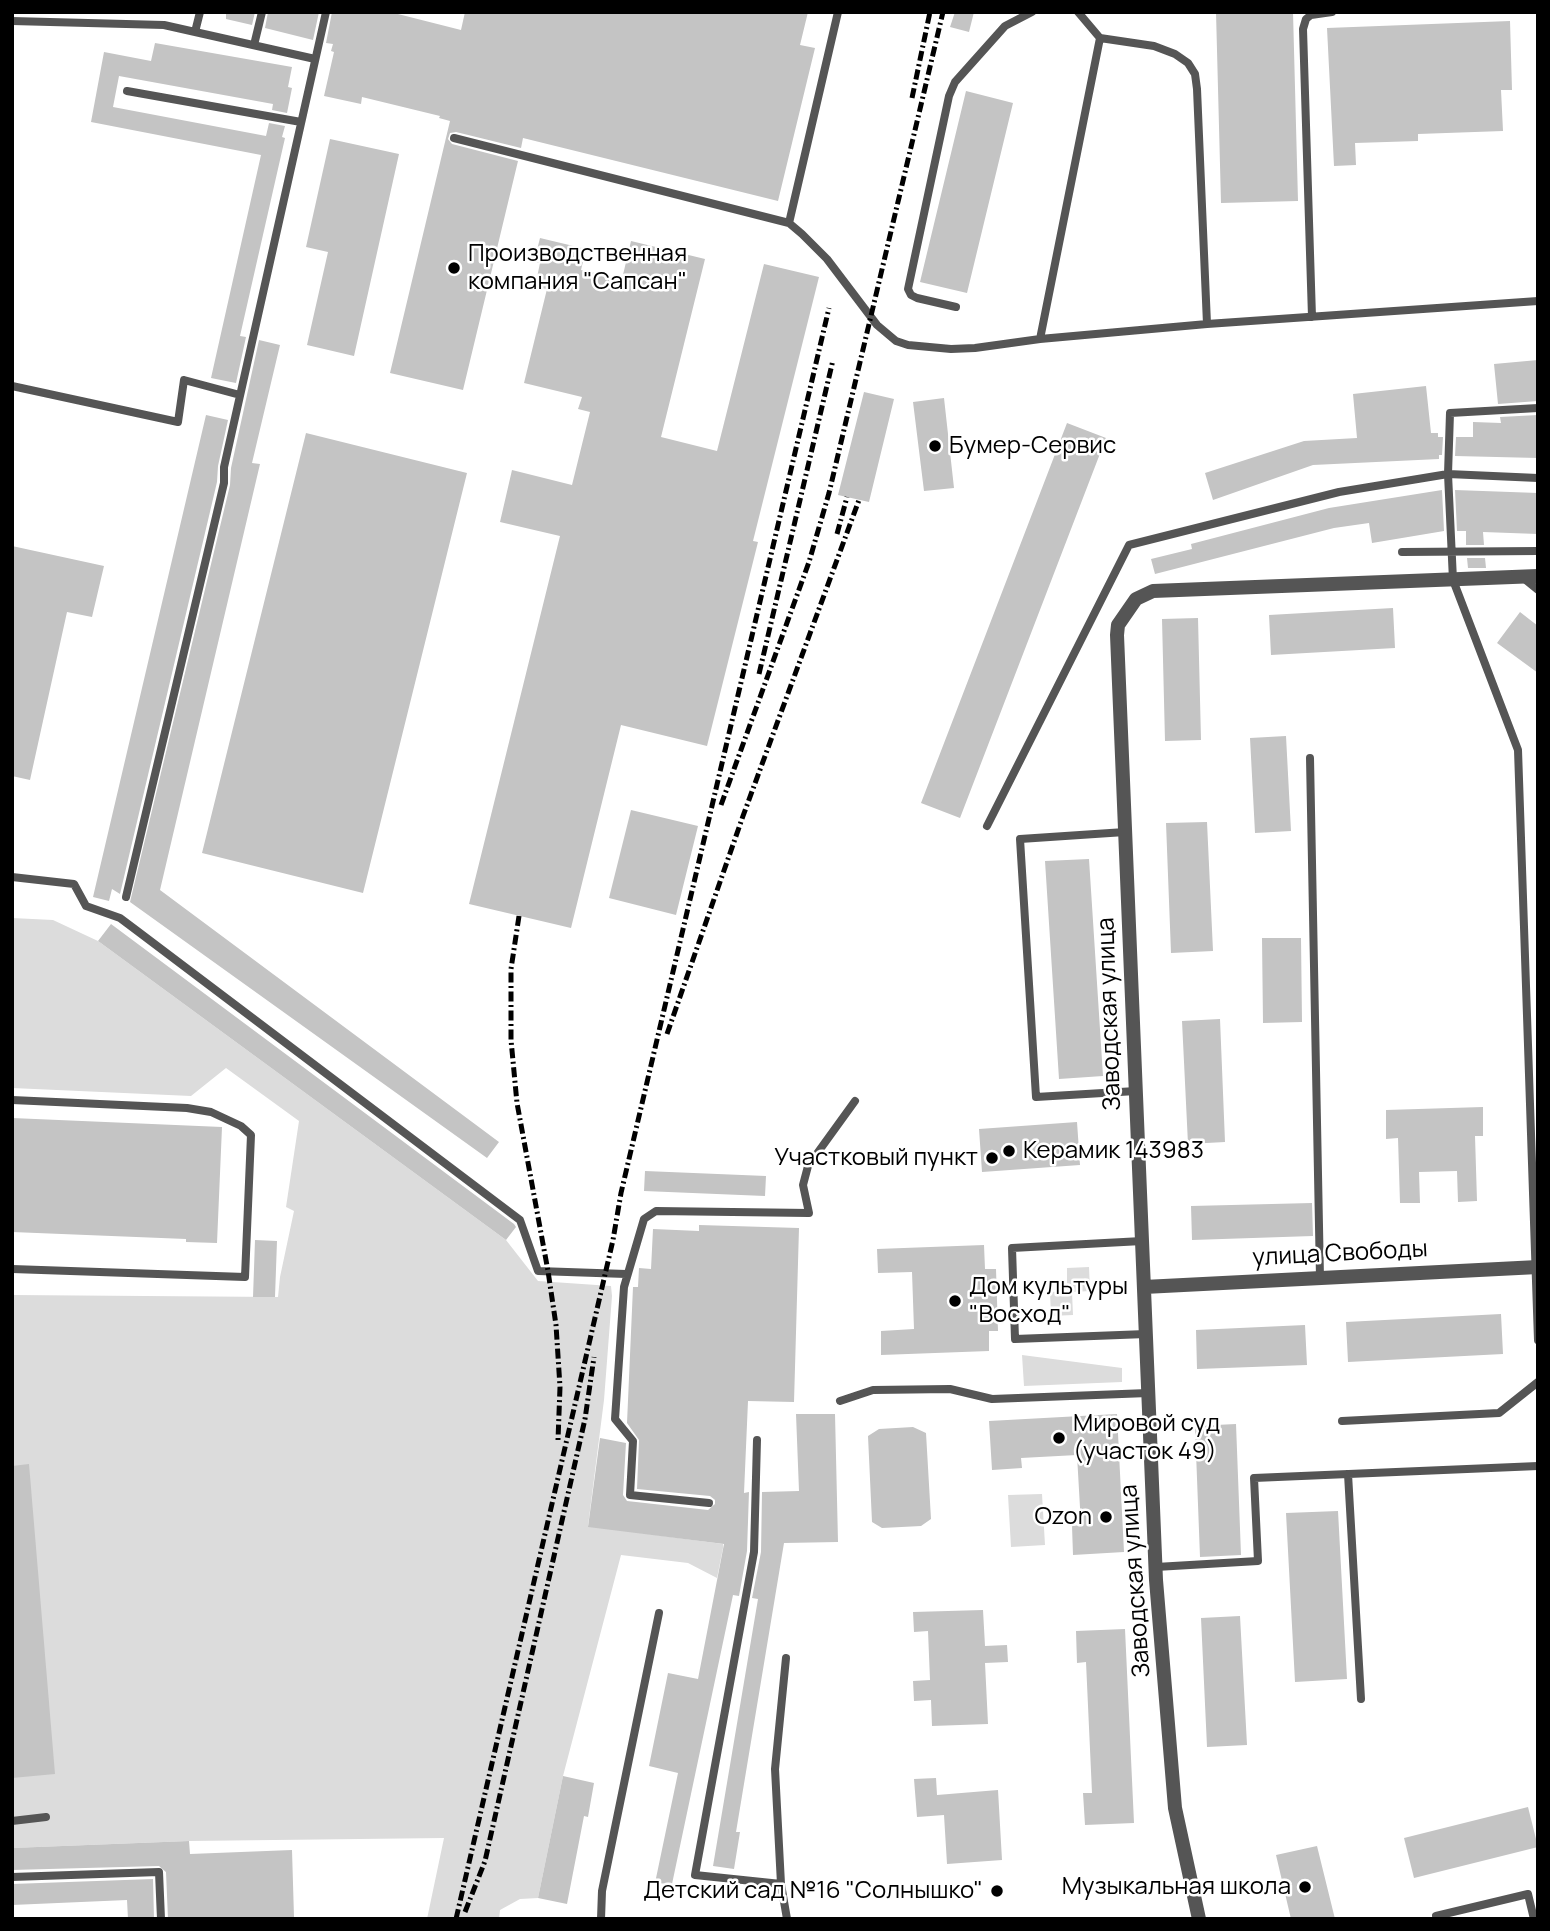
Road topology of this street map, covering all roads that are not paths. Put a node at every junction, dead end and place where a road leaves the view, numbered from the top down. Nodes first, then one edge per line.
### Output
1 (200, 12) edge
2 (262, 12) edge
3 (326, 12) edge
4 (838, 12) edge
5 (1032, 12) edge
6 (1078, 12) edge
7 (1332, 12) edge
8 (24, 17) edge
9 (12, 21) edge
10 (195, 32) junction
11 (1100, 38) junction
12 (254, 45) junction
13 (316, 59) junction
14 (127, 91) dead end
15 (301, 122) junction
16 (454, 138) dead end
17 (789, 223) junction
18 (1538, 301) edge
19 (957, 307) dead end
20 (1312, 317) junction
21 (1208, 324) junction
22 (1040, 339) junction
23 (12, 386) edge
24 (240, 395) junction
25 (1538, 408) edge
26 (1448, 474) junction
27 (1538, 478) edge
28 (1451, 550) junction
29 (1538, 551) edge
30 (1402, 552) dead end
31 (1538, 576) edge
32 (1522, 577) junction
33 (1453, 580) junction
34 (1538, 590) edge
35 (1310, 758) dead end
36 (986, 826) dead end
37 (1125, 832) junction
38 (12, 877) edge
39 (126, 897) dead end
40 (1529, 1077) junction
41 (1538, 1082) edge
42 (1136, 1091) junction
43 (12, 1100) edge
44 (855, 1101) dead end
45 (1142, 1241) junction
46 (1536, 1267) edge
47 (12, 1269) edge
48 (626, 1274) junction
49 (1320, 1278) junction
50 (1144, 1287) junction
51 (1146, 1334) junction
52 (1538, 1340) edge
53 (1538, 1382) edge
54 (1148, 1393) junction
55 (840, 1401) dead end
56 (1342, 1421) dead end
57 (757, 1440) dead end
58 (1538, 1466) edge
59 (1348, 1474) junction
60 (709, 1503) dead end
61 (1156, 1567) junction
62 (659, 1613) dead end
63 (786, 1658) dead end
64 (1360, 1699) dead end
65 (46, 1817) dead end
66 (12, 1821) edge
67 (12, 1877) edge
68 (781, 1884) junction
69 (1436, 1916) dead end
70 (161, 1919) edge
71 (601, 1919) edge
72 (787, 1919) edge
73 (1199, 1919) edge
74 (1534, 1919) edge

1 - 10 lane
2 - 12 lane
3 - 13 lane
4 - 17 lane
5 - 19 lane
6 - 11 lane
7 - 20 lane
8 - 9 lane
8 - 10 lane
10 - 12 lane
11 - 21 lane
11 - 22 lane
12 - 13 lane
13 - 15 lane
14 - 15 lane
15 - 24 lane
16 - 17 lane
17 - 22 lane
18 - 20 lane
20 - 21 lane
21 - 22 lane
23 - 24 lane
24 - 39 lane
25 - 26 lane
26 - 27 lane
26 - 28 lane
26 - 36 lane
28 - 29 lane
28 - 30 lane
28 - 33 lane
31 - 32 street, Заводская улица
32 - 33 street, Заводская улица
32 - 34 lane
33 - 37 street, Заводская улица
33 - 40 lane
35 - 49 lane
37 - 42 street, Заводская улица
37 - 42 lane
38 - 48 lane
40 - 41 lane
40 - 46 lane
42 - 45 street, Заводская улица
43 - 47 lane
44 - 48 lane
45 - 50 street, Заводская улица
45 - 51 lane
46 - 49 street, улица Свободы
46 - 52 lane
48 - 60 lane
49 - 50 street, улица Свободы
50 - 51 street, Заводская улица
51 - 54 street, Заводская улица
53 - 56 lane
54 - 55 lane
54 - 61 street, Заводская улица
57 - 68 lane
58 - 59 lane
59 - 61 lane
59 - 64 lane
61 - 73 street, Заводская улица
62 - 71 lane
63 - 68 lane
65 - 66 lane
67 - 70 lane
68 - 72 lane
69 - 74 lane

